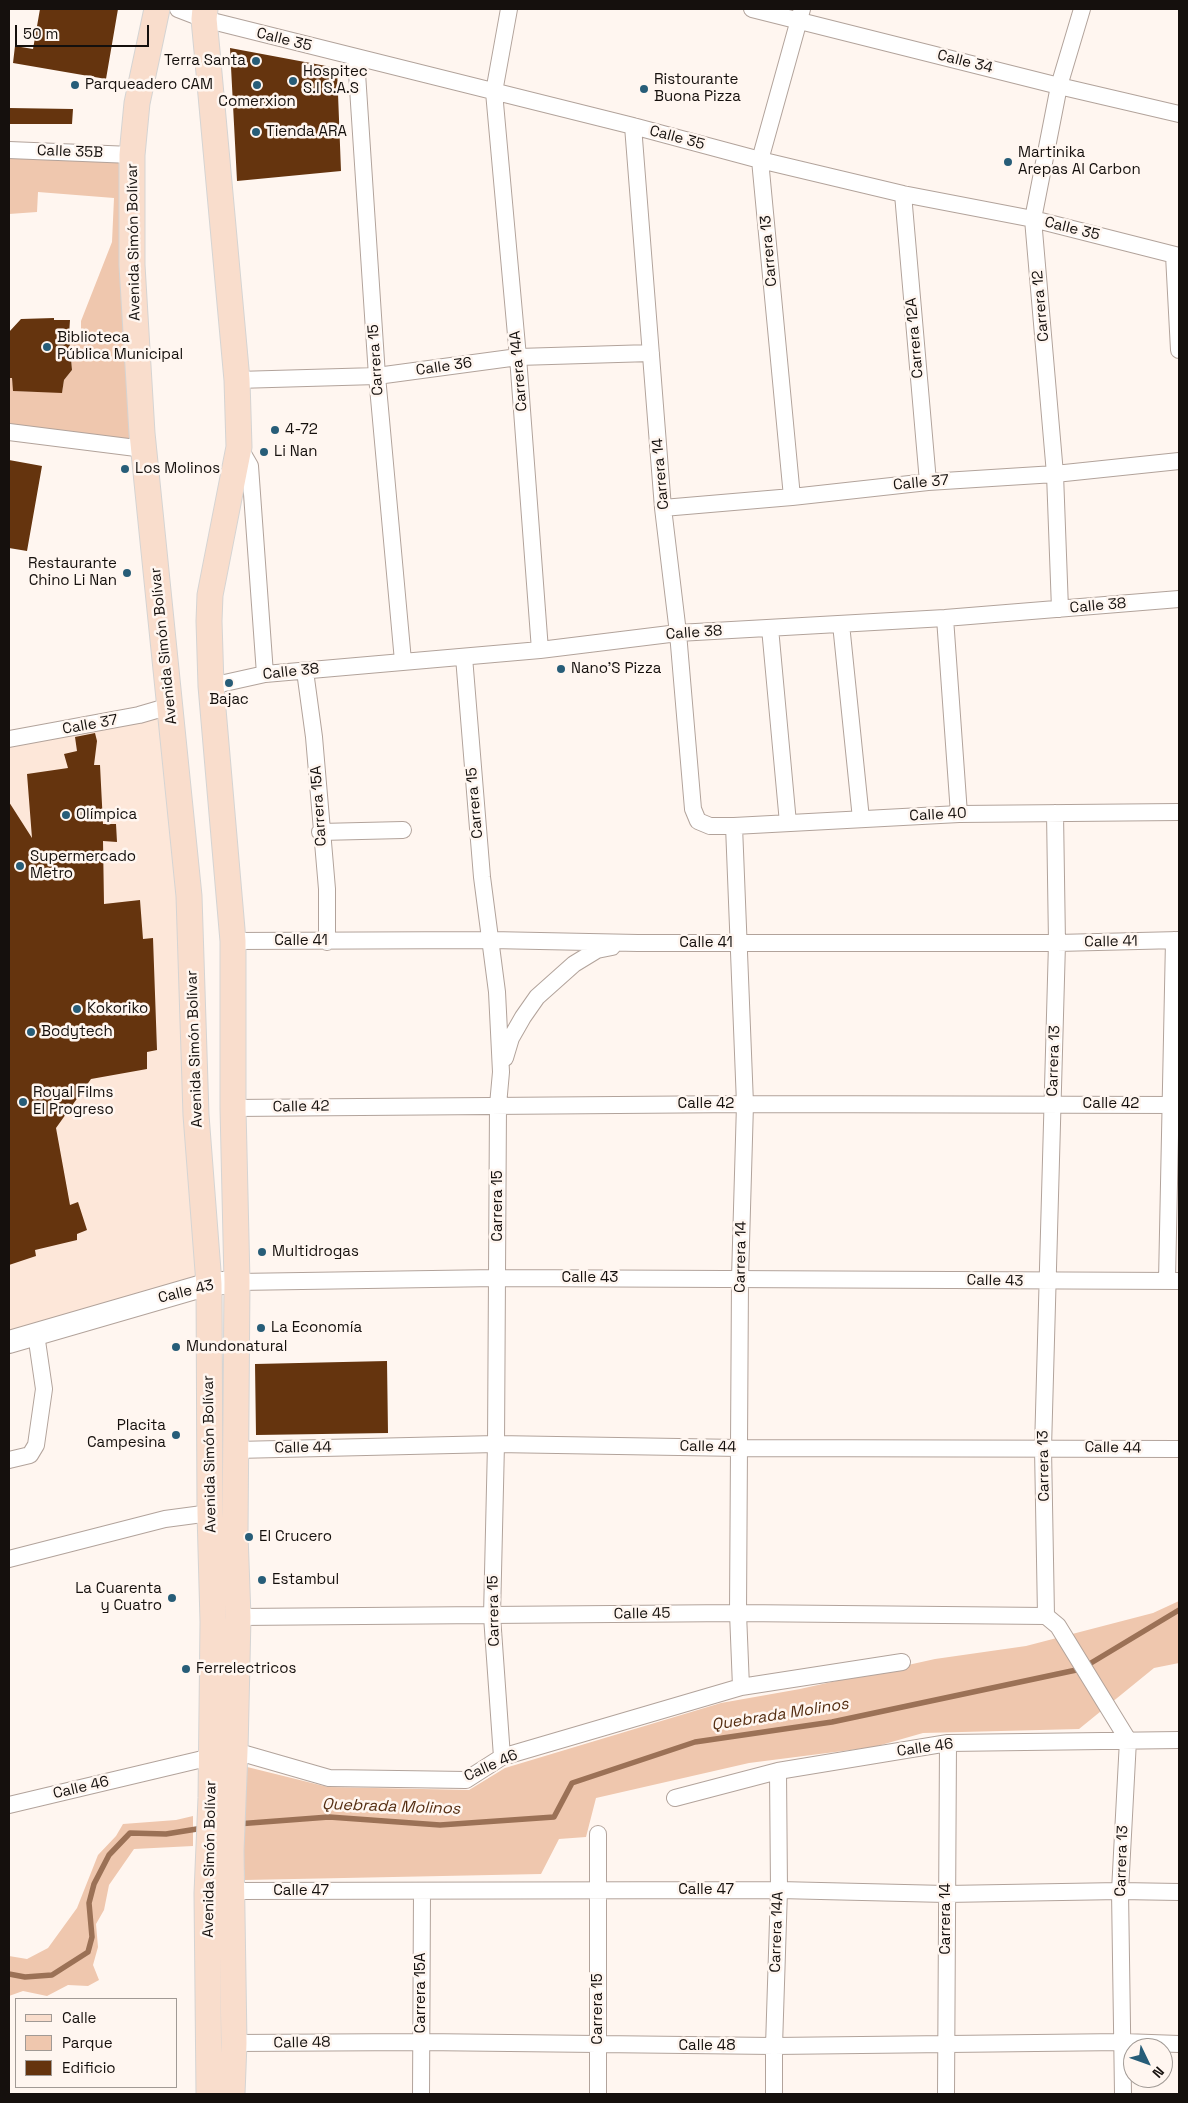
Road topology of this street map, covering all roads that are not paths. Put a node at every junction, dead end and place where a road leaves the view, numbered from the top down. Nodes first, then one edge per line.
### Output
1 (157, 9) edge
2 (178, 9) edge
3 (509, 9) edge
4 (752, 9) edge
5 (1082, 9) edge
6 (205, 14) edge
7 (801, 14) edge
8 (356, 58) junction
9 (1059, 86) junction
10 (494, 92) junction
11 (1179, 114) edge
12 (633, 126) junction
13 (9, 150) edge
14 (132, 155) junction
15 (760, 160) junction
16 (903, 194) junction
17 (1033, 220) junction
18 (1177, 255) edge
19 (1179, 350) edge
20 (651, 353) junction
21 (518, 357) junction
22 (377, 376) junction
23 (237, 380) junction
24 (9, 432) edge
25 (239, 448) junction
26 (144, 449) junction
27 (1179, 461) edge
28 (1056, 474) junction
29 (928, 482) junction
30 (792, 497) junction
31 (664, 508) junction
32 (1179, 599) edge
33 (1060, 609) junction
34 (945, 618) junction
35 (841, 624) junction
36 (770, 628) junction
37 (678, 633) junction
38 (540, 650) junction
39 (464, 657) junction
40 (403, 661) junction
41 (304, 671) junction
42 (265, 674) junction
43 (211, 686) junction
44 (170, 706) junction
45 (9, 739) edge
46 (1055, 812) junction
47 (1179, 812) edge
48 (959, 814) junction
49 (862, 819) junction
50 (698, 820) joint
51 (788, 823) junction
52 (734, 826) junction
53 (403, 830) dead end
54 (320, 832) junction
55 (491, 940) junction
56 (1177, 940) edge
57 (233, 941) junction
58 (327, 942) junction
59 (638, 943) junction
60 (738, 943) junction
61 (1057, 943) junction
62 (501, 1072) junction
63 (745, 1104) junction
64 (1052, 1104) junction
65 (498, 1105) junction
66 (1175, 1105) edge
67 (233, 1108) junction
68 (497, 1278) junction
69 (740, 1278) junction
70 (1173, 1281) edge
71 (237, 1282) junction
72 (1047, 1282) junction
73 (209, 1284) junction
74 (36, 1334) junction
75 (9, 1342) edge
76 (496, 1444) junction
77 (740, 1448) junction
78 (1044, 1448) junction
79 (1179, 1449) edge
80 (236, 1450) junction
81 (9, 1460) edge
82 (210, 1513) junction
83 (9, 1559) edge
84 (738, 1613) junction
85 (492, 1616) junction
86 (1046, 1616) junction
87 (238, 1617) junction
88 (902, 1662) dead end
89 (741, 1687) junction
90 (1128, 1740) junction
91 (1179, 1740) edge
92 (948, 1743) junction
93 (235, 1752) junction
94 (212, 1757) junction
95 (502, 1757) junction
96 (778, 1771) junction
97 (222, 1794) junction
98 (676, 1798) dead end
99 (9, 1805) edge
100 (598, 1834) dead end
101 (220, 1853) junction
102 (598, 1890) junction
103 (778, 1890) junction
104 (232, 1891) junction
105 (1120, 1891) junction
106 (422, 1892) junction
107 (1179, 1892) edge
108 (946, 1894) junction
109 (421, 2042) junction
110 (1123, 2042) joint
111 (234, 2043) junction
112 (945, 2044) junction
113 (598, 2045) junction
114 (774, 2046) junction
115 (208, 2094) edge
116 (232, 2094) edge
117 (421, 2094) edge
118 (598, 2094) edge
119 (774, 2094) edge
120 (946, 2094) edge

1 - 14 main road, Avenida Simón Bolívar
2 - 6 street, Calle 35
3 - 10 street
4 - 7 street, Calle 34
5 - 9 street, Carrera 12
6 - 8 street, Calle 35
6 - 23 main road, Avenida Simón Bolívar
7 - 9 street, Calle 34
7 - 15 street, Carrera 13
8 - 10 street, Calle 35
8 - 22 street, Carrera 15
9 - 11 street, Calle 34
9 - 17 street, Carrera 12
10 - 12 street, Calle 35
10 - 21 street, Carrera 14A
12 - 15 street, Calle 35
12 - 20 street, Carrera 14
13 - 14 street, Calle 35B
14 - 26 main road, Avenida Simón Bolívar
15 - 16 street, Calle 35
15 - 30 street, Carrera 13
16 - 17 street, Calle 35
16 - 29 street, Carrera 12A
17 - 18 street, Calle 35
17 - 28 street, Carrera 12
18 - 19 street
20 - 21 street, Calle 36
20 - 31 street, Carrera 14
21 - 22 street, Calle 36
21 - 38 street, Carrera 14A
22 - 23 street, Calle 36
22 - 40 street, Carrera 15
23 - 25 main road, Avenida Simón Bolívar
24 - 26 street
25 - 42 street
25 - 43 main road, Avenida Simón Bolívar
26 - 44 main road, Avenida Simón Bolívar
27 - 28 street, Calle 37
28 - 29 street, Calle 37
28 - 33 street, Carrera 12
29 - 30 street, Calle 37
30 - 31 street, Calle 37
31 - 37 street, Carrera 14
32 - 33 street, Calle 38
33 - 34 street, Calle 38
34 - 35 street, Calle 38
34 - 48 street
35 - 36 street, Calle 38
35 - 49 street
36 - 37 street, Calle 38
36 - 51 street
37 - 38 street, Calle 38
37 - 50 street, Carrera 14
38 - 39 street, Calle 38
39 - 40 street, Calle 38
39 - 55 street, Carrera 15
40 - 41 street, Calle 38
41 - 42 street, Calle 38
41 - 54 street, Carrera 15A
42 - 43 street, Calle 38
43 - 57 main road, Avenida Simón Bolívar
44 - 45 street, Calle 37
44 - 73 main road, Avenida Simón Bolívar
46 - 47 street, Calle 40
46 - 48 street, Calle 40
46 - 61 street, Carrera 13
48 - 49 street, Calle 40
49 - 51 street, Calle 40
50 - 52 street, Calle 40
51 - 52 street, Calle 40
52 - 60 street, Carrera 14
53 - 54 street
54 - 58 street, Carrera 15A
55 - 58 street, Calle 41
55 - 59 street, Calle 41
55 - 62 street, Carrera 15
56 - 61 street, Calle 41
56 - 66 street
57 - 58 street, Calle 41
57 - 67 main road, Avenida Simón Bolívar
59 - 60 street, Calle 41
59 - 62 street
60 - 61 street, Calle 41
60 - 63 street, Carrera 14
61 - 64 street, Carrera 13
62 - 65 street, Carrera 15
63 - 64 street, Calle 42
63 - 65 street, Calle 42
63 - 69 street, Carrera 14
64 - 66 street, Calle 42
64 - 72 street, Carrera 13
65 - 67 street, Calle 42
65 - 68 street, Carrera 15
66 - 70 street
67 - 71 main road, Avenida Simón Bolívar
68 - 69 street, Calle 43
68 - 71 street, Calle 43
68 - 76 street, Carrera 15
69 - 72 street, Calle 43
69 - 77 street, Carrera 14
70 - 72 street, Calle 43
71 - 73 street, Calle 43
71 - 80 main road, Avenida Simón Bolívar
72 - 78 street, Carrera 13
73 - 74 street, Calle 43
73 - 80 main road
73 - 82 main road, Avenida Simón Bolívar
74 - 75 street, Calle 43
74 - 81 street
76 - 77 street, Calle 44
76 - 80 street, Calle 44
76 - 85 street, Carrera 15
77 - 78 street, Calle 44
77 - 84 street, Carrera 14
78 - 79 street, Calle 44
78 - 86 street, Carrera 13
80 - 87 main road, Avenida Simón Bolívar
82 - 83 street
82 - 94 main road, Avenida Simón Bolívar
84 - 85 street, Calle 45
84 - 86 street, Calle 45
84 - 89 street, Carrera 14
85 - 87 street, Calle 45
85 - 95 street, Carrera 15
86 - 90 street
87 - 93 main road, Avenida Simón Bolívar
88 - 89 street, Calle 46
89 - 95 street, Calle 46
90 - 91 street, Calle 46
90 - 92 street, Calle 46
90 - 105 street, Carrera 13
92 - 96 street, Calle 46
92 - 108 street, Carrera 14
93 - 95 street, Calle 46
93 - 97 main road, Avenida Simón Bolívar
94 - 97 main road, Avenida Simón Bolívar
94 - 99 street, Calle 46
96 - 98 street, Calle 46
96 - 103 street, Carrera 14A
97 - 101 main road, Avenida Simón Bolívar
100 - 102 street, Carrera 15
101 - 104 main road, Avenida Simón Bolívar
101 - 115 main road, Avenida Simón Bolívar
102 - 103 street, Calle 47
102 - 106 street, Calle 47
102 - 113 street, Carrera 15
103 - 108 street, Calle 47
103 - 114 street, Carrera 14A
104 - 106 street, Calle 47
104 - 111 main road, Avenida Simón Bolívar
105 - 107 street, Calle 47
105 - 108 street, Calle 47
105 - 110 street, Carrera 13
106 - 109 street, Carrera 15A
108 - 112 street, Carrera 14
109 - 111 street, Calle 48
109 - 113 street, Calle 48
109 - 117 street, Carrera 15A
110 - 112 street, Calle 48
111 - 116 main road, Avenida Simón Bolívar
112 - 114 street, Calle 48
112 - 120 street, Carrera 14
113 - 114 street, Calle 48
113 - 118 street, Carrera 15
114 - 119 street, Carrera 14A

